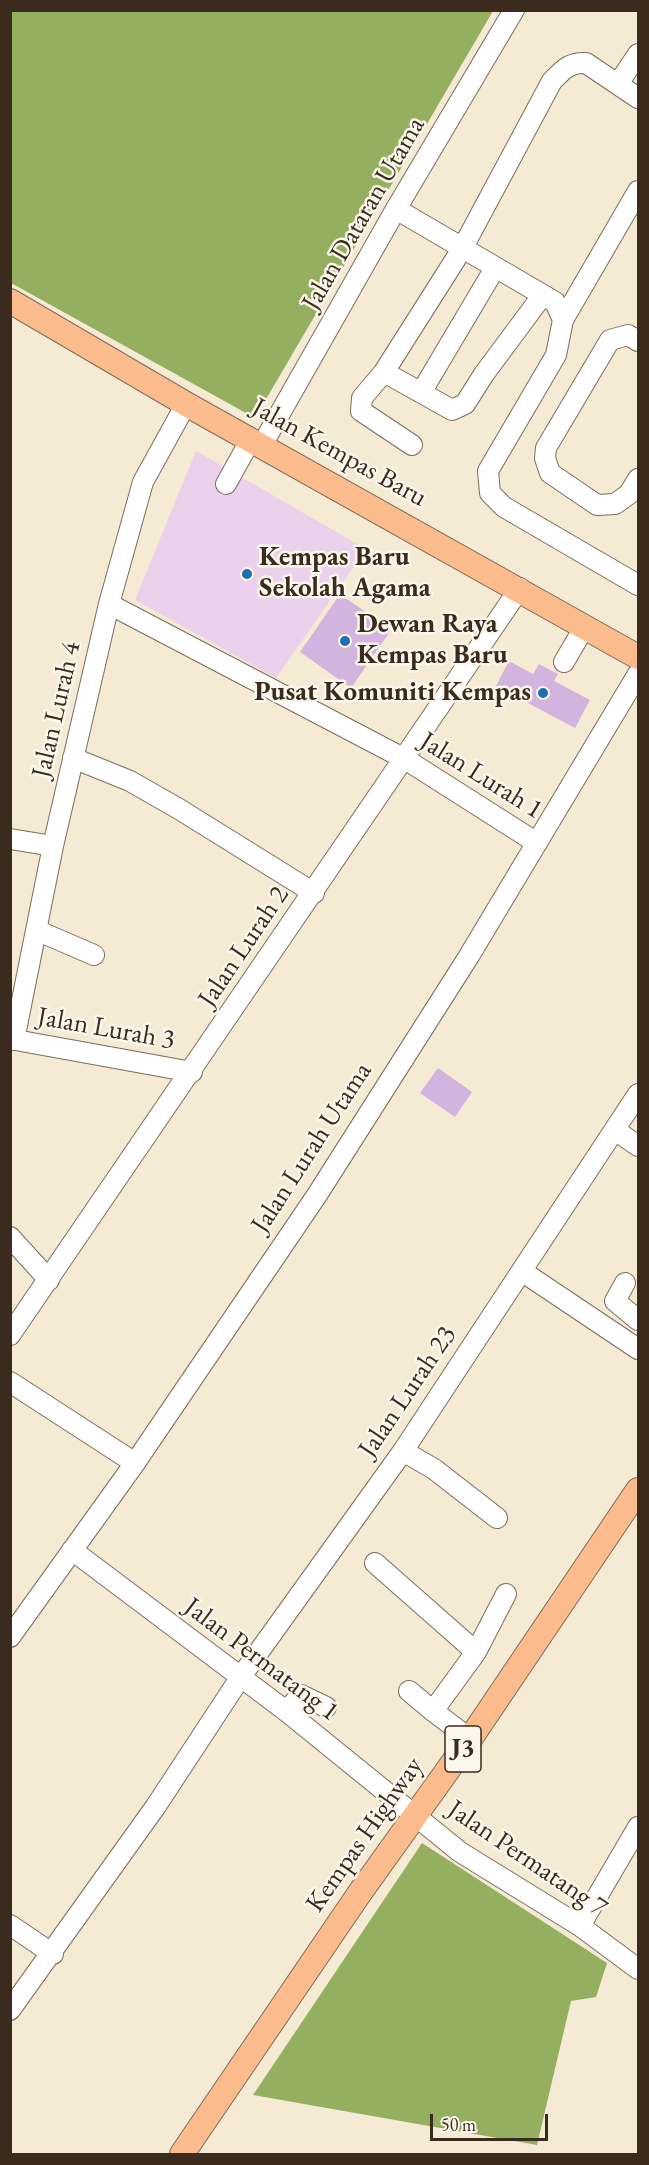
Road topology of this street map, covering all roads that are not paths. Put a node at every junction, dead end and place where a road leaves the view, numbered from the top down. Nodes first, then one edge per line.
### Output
1 (514, 10) edge
2 (639, 54) edge
3 (618, 84) junction
4 (639, 98) edge
5 (639, 192) edge
6 (396, 209) junction
7 (462, 249) junction
8 (495, 268) junction
9 (542, 296) junction
10 (10, 301) edge
11 (563, 320) junction
12 (639, 341) edge
13 (384, 372) junction
14 (422, 392) junction
15 (186, 404) junction
16 (256, 442) junction
17 (412, 445) dead end
18 (639, 479) edge
19 (226, 484) dead end
20 (639, 585) edge
21 (520, 588) junction
22 (109, 604) junction
23 (585, 626) junction
24 (639, 657) edge
25 (564, 662) dead end
26 (639, 674) edge
27 (633, 696) edge
28 (74, 758) junction
29 (405, 759) junction
30 (10, 839) edge
31 (537, 843) junction
32 (53, 846) junction
33 (314, 893) junction
34 (36, 930) junction
35 (94, 955) dead end
36 (12, 1040) edge
37 (192, 1072) junction
38 (639, 1094) edge
39 (615, 1130) junction
40 (639, 1146) edge
41 (10, 1237) edge
42 (523, 1272) junction
43 (49, 1280) junction
44 (625, 1283) dead end
45 (639, 1320) edge
46 (10, 1335) edge
47 (639, 1349) edge
48 (10, 1382) edge
49 (403, 1451) junction
50 (135, 1463) junction
51 (639, 1490) edge
52 (497, 1518) dead end
53 (72, 1550) junction
54 (375, 1563) dead end
55 (506, 1594) dead end
56 (10, 1637) edge
57 (476, 1652) junction
58 (240, 1678) junction
59 (409, 1692) dead end
60 (326, 1707) dead end
61 (286, 1711) junction
62 (433, 1711) junction
63 (470, 1739) junction
64 (416, 1815) junction
65 (639, 1827) edge
66 (10, 1925) edge
67 (580, 1926) junction
68 (53, 1954) junction
69 (639, 1968) edge
70 (10, 2010) edge
71 (182, 2154) edge

1 - 6 street, Jalan Dataran Utama
2 - 3 street
3 - 4 street
3 - 7 street
5 - 11 street
6 - 7 street
6 - 16 street, Jalan Dataran Utama
7 - 8 street
7 - 13 street
8 - 9 street
8 - 14 street
9 - 11 street
9 - 14 street
10 - 15 main road, Jalan Kempas Baru
11 - 20 street
12 - 18 street
13 - 14 street
13 - 17 street
15 - 16 main road, Jalan Kempas Baru
15 - 22 street, Jalan Lurah 4
16 - 19 street, Jalan Dataran Utama
16 - 21 main road, Jalan Kempas Baru
21 - 23 main road, Jalan Kempas Baru
21 - 29 street, Jalan Lurah 2
22 - 28 street, Jalan Lurah 4
22 - 29 street, Jalan Lurah 1
23 - 24 main road, Jalan Kempas Baru
23 - 25 street
26 - 27 street, Jalan Lurah Utama
27 - 31 street, Jalan Lurah Utama
28 - 32 street, Jalan Lurah 4
28 - 33 street
29 - 31 street, Jalan Lurah 1
29 - 33 street, Jalan Lurah 2
30 - 32 street
31 - 50 street, Jalan Lurah Utama
32 - 34 street, Jalan Lurah 4
33 - 37 street, Jalan Lurah 2
34 - 35 street
34 - 36 street, Jalan Lurah 4
36 - 37 street, Jalan Lurah 3
37 - 43 street, Jalan Lurah 2
38 - 39 street, Jalan Lurah 23
39 - 40 street
39 - 42 street, Jalan Lurah 23
41 - 43 street
42 - 47 street
42 - 49 street, Jalan Lurah 23
43 - 46 street, Jalan Lurah 2
44 - 45 street
48 - 50 street
49 - 52 street
49 - 58 street, Jalan Lurah 23
50 - 53 street, Jalan Lurah Utama
51 - 63 main road, Kempas Highway / J3
53 - 56 street, Jalan Lurah Utama
53 - 58 street, Jalan Permatang 1
54 - 57 street
55 - 57 street
57 - 62 street
58 - 61 street, Jalan Permatang 1
58 - 68 street, Jalan Lurah 23
59 - 62 street
60 - 61 street
61 - 64 street, Jalan Permatang 1
62 - 63 street
63 - 64 main road, Kempas Highway / J3
64 - 67 street, Jalan Permatang 7
64 - 71 main road, Kempas Highway / J3
65 - 67 street
66 - 68 street
67 - 69 street, Jalan Permatang 7
68 - 70 street, Jalan Lurah 23

